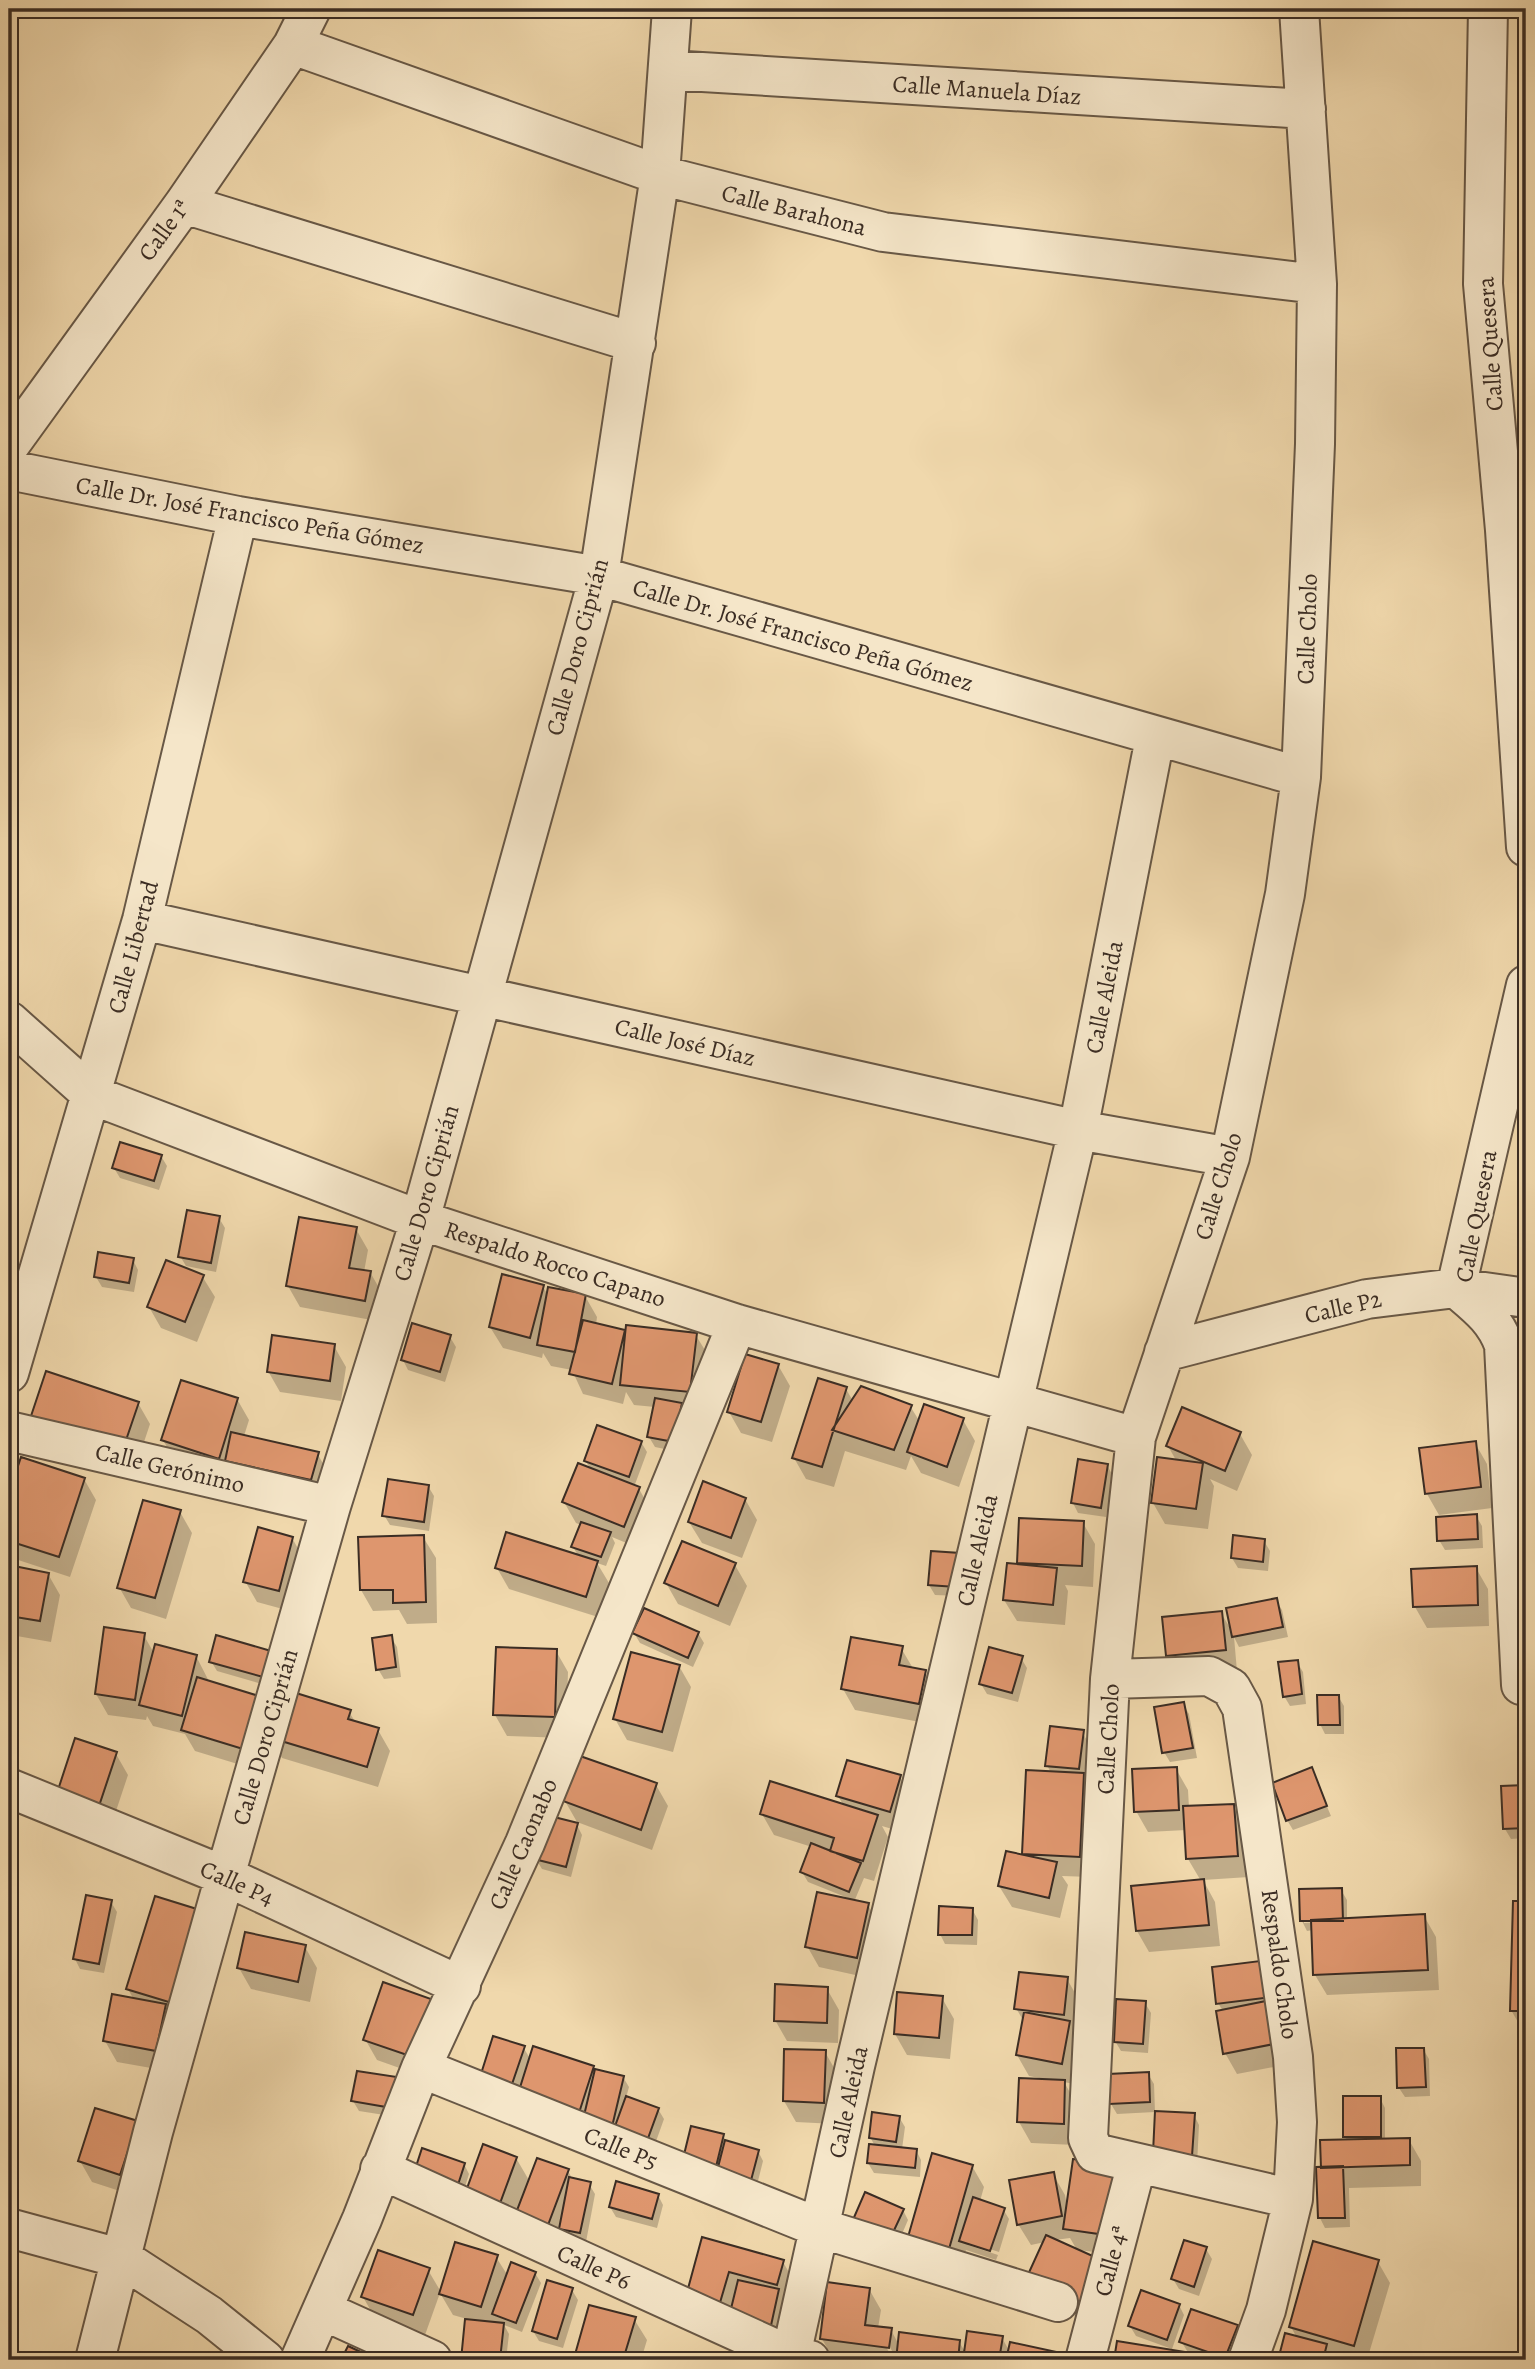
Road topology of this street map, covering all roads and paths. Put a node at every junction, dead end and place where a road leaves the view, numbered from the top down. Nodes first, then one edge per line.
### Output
1 (311, 9) edge
2 (672, 9) edge
3 (1300, 9) edge
4 (1488, 9) edge
5 (293, 46) junction
6 (669, 70) junction
7 (1306, 109) junction
8 (660, 175) junction
9 (184, 204) junction
10 (1317, 284) junction
11 (636, 343) junction
12 (9, 446) edge
13 (9, 470) edge
14 (238, 516) junction
15 (599, 576) junction
16 (1522, 719) edge
17 (1155, 738) junction
18 (1301, 777) junction
19 (1526, 847) edge
20 (142, 920) junction
21 (1526, 985) edge
22 (482, 996) junction
23 (9, 1021) edge
24 (92, 1095) junction
25 (1078, 1130) junction
26 (1230, 1157) junction
27 (420, 1220) junction
28 (1456, 1288) junction
29 (1526, 1298) edge
30 (737, 1324) junction
31 (1164, 1352) junction
32 (9, 1373) edge
33 (1012, 1404) junction
34 (9, 1431) edge
35 (1136, 1437) junction
36 (331, 1506) junction
37 (1111, 1679) junction
38 (1521, 1685) dead end
39 (9, 1788) edge
40 (225, 1876) junction
41 (461, 1986) junction
42 (421, 2068) junction
43 (1138, 2163) junction
44 (380, 2169) junction
45 (1293, 2199) junction
46 (9, 2228) edge
47 (820, 2228) junction
48 (123, 2259) junction
49 (1058, 2302) dead end
50 (322, 2310) junction
51 (797, 2359) edge
52 (95, 2360) edge
53 (265, 2360) edge
54 (300, 2360) edge
55 (432, 2360) edge
56 (1085, 2360) edge
57 (1248, 2360) edge

1 - 5 street, Calle 1ª
2 - 6 street, Calle Doro Ciprián
3 - 7 street, Calle Cholo
4 - 16 street, Calle Quesera
5 - 8 street, Calle Barahona
5 - 9 street, Calle 1ª
6 - 7 street, Calle Manuela Díaz
6 - 8 street, Calle Doro Ciprián
7 - 10 street, Calle Cholo
8 - 10 street, Calle Barahona
8 - 11 street, Calle Doro Ciprián
9 - 11 street
9 - 12 street, Calle 1ª
10 - 18 street, Calle Cholo
11 - 15 street, Calle Doro Ciprián
13 - 14 street, Calle Dr. José Francisco Peña Gómez
14 - 15 street, Calle Dr. José Francisco Peña Gómez
14 - 20 street, Calle Libertad
15 - 17 street, Calle Dr. José Francisco Peña Gómez
15 - 22 street, Calle Doro Ciprián
16 - 19 street, Calle Quesera
17 - 18 street, Calle Dr. José Francisco Peña Gómez
17 - 25 street, Calle Aleida
18 - 26 street, Calle Cholo
20 - 22 street, Calle José Díaz
20 - 24 street, Calle Libertad
21 - 28 street, Calle Quesera
22 - 25 street, Calle José Díaz
22 - 27 street, Calle Doro Ciprián
23 - 24 street, Respaldo Rocco Capano
24 - 27 street, Respaldo Rocco Capano
24 - 32 street, Calle Libertad
25 - 26 street, Calle José Díaz
25 - 33 street, Calle Aleida
26 - 31 street, Calle Cholo
27 - 30 street, Respaldo Rocco Capano
27 - 36 street, Calle Doro Ciprián
28 - 29 street, Calle P2
28 - 31 street, Calle P2
28 - 38 street, Calle Quesera
30 - 33 street, Respaldo Rocco Capano
30 - 41 street, Calle Caonabo
31 - 35 street, Calle Cholo
33 - 35 street, Respaldo Rocco Capano
33 - 47 street, Calle Aleida
34 - 36 street, Calle Gerónimo
35 - 37 street, Calle Cholo
36 - 40 street, Calle Doro Ciprián
37 - 43 street, Calle Cholo
37 - 45 street, Respaldo Cholo
39 - 40 street, Calle P4
40 - 41 street, Calle P4
40 - 48 street, Calle Doro Ciprián
41 - 42 street, Calle Caonabo
42 - 44 street, Calle Caonabo
42 - 47 street, Calle P5
43 - 45 street, Calle Cholo
43 - 56 street, Calle 4ª
44 - 50 street, Calle Caonabo
44 - 51 street, Calle P6
45 - 57 street, Respaldo Cholo
46 - 48 street
47 - 49 street, Calle P5
47 - 51 street, Calle Aleida
48 - 52 street, Calle Doro Ciprián
48 - 53 street
50 - 54 street, Calle Caonabo
50 - 55 street

